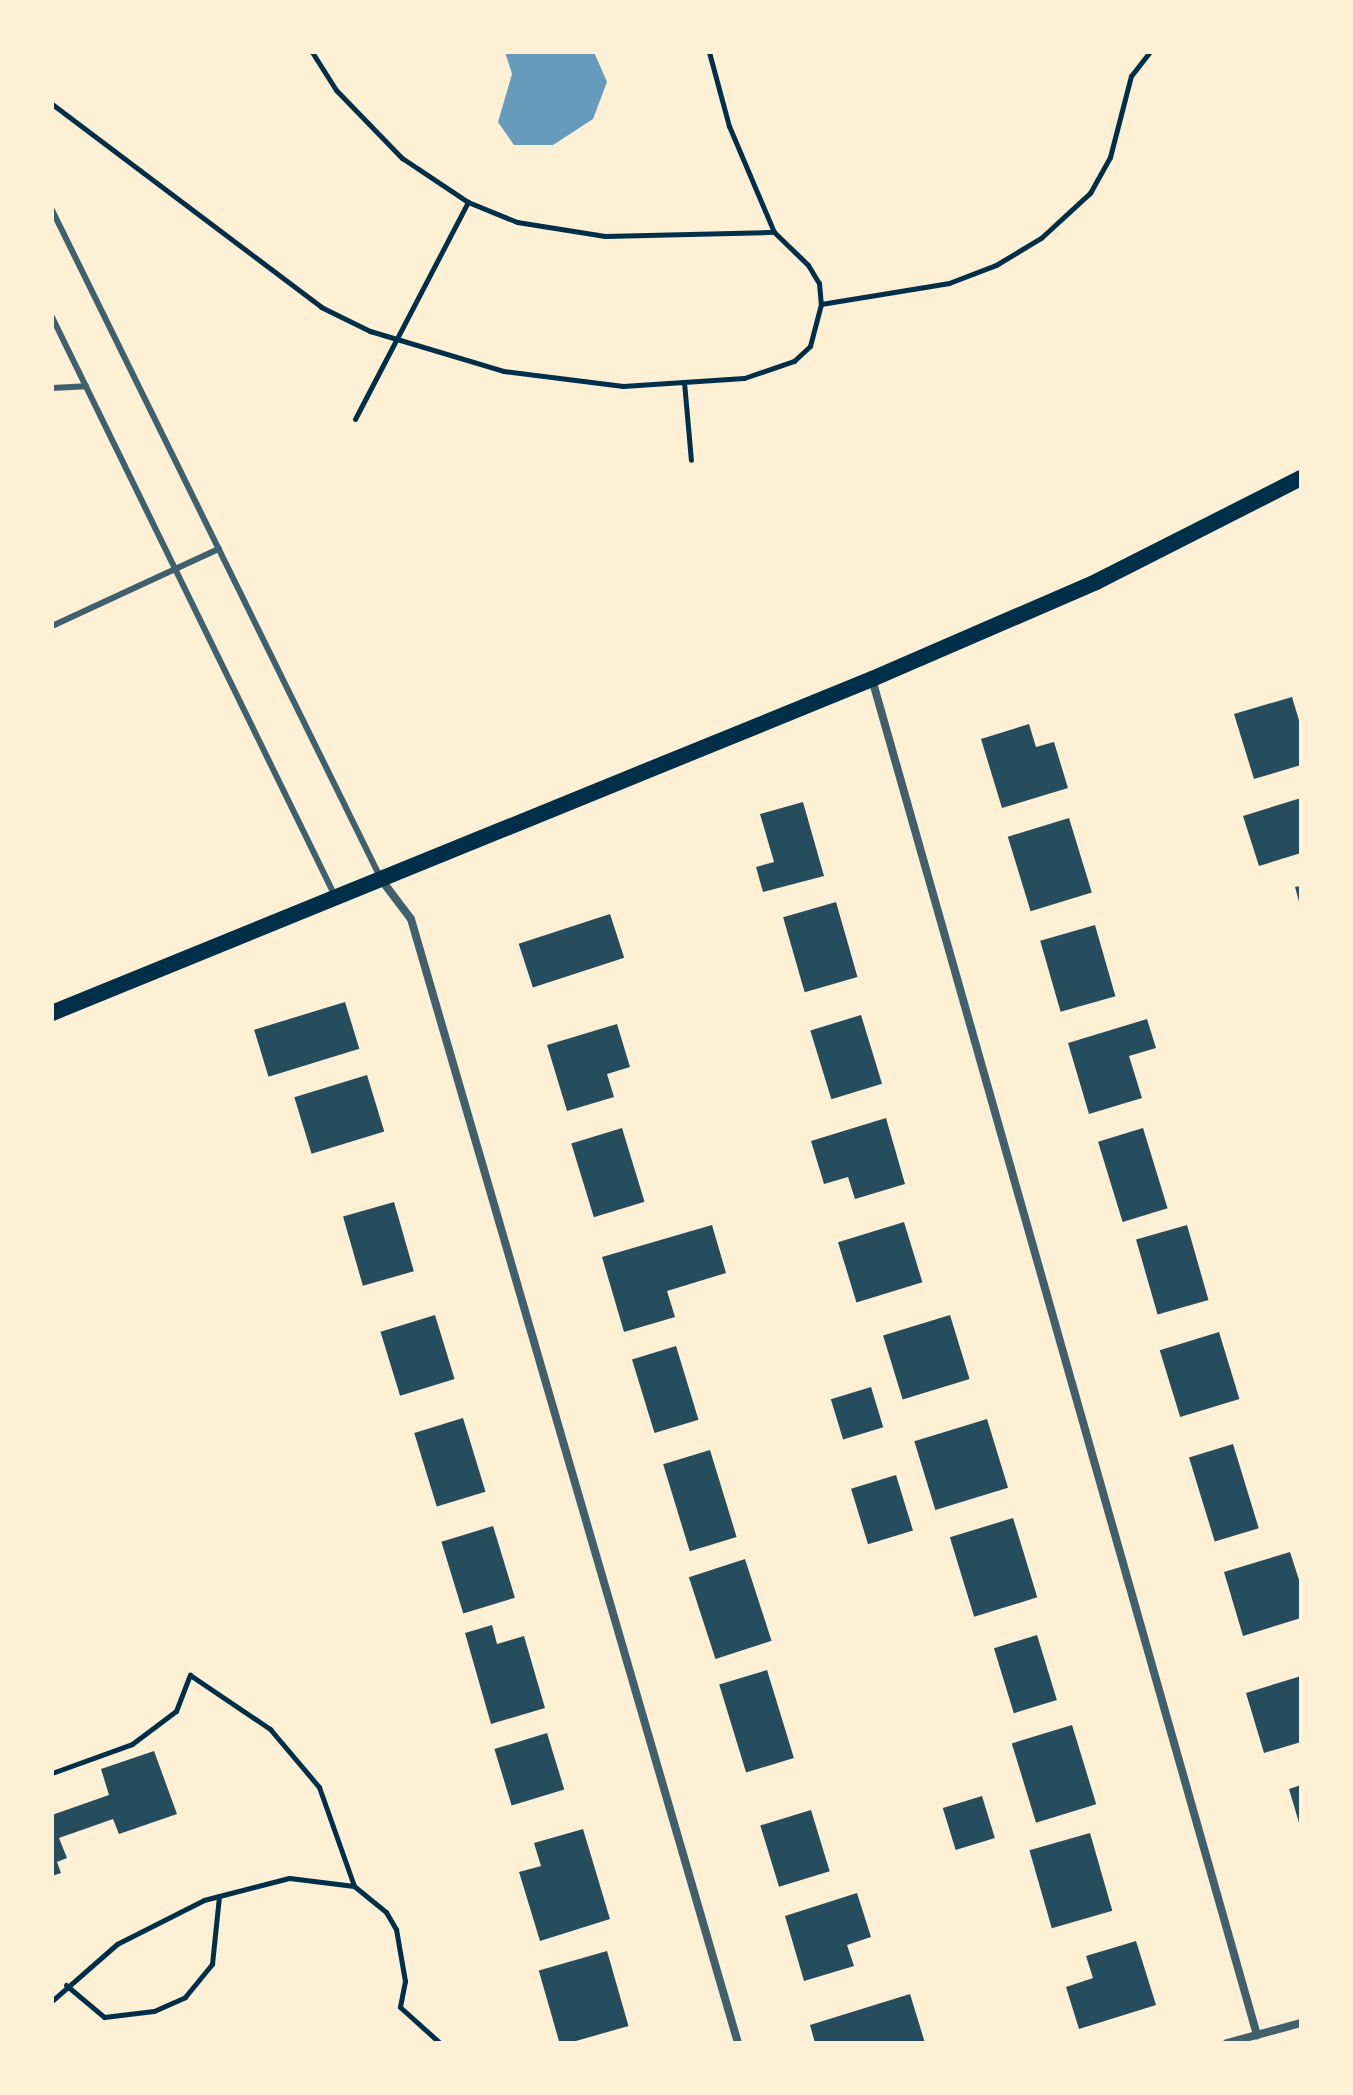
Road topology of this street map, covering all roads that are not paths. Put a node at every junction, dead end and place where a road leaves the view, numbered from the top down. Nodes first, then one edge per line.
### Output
1 (52, 210) edge
2 (52, 317) edge
3 (86, 386) junction
4 (52, 388) edge
5 (1301, 478) edge
6 (219, 549) junction
7 (175, 568) junction
8 (52, 626) edge
9 (872, 679) junction
10 (383, 882) junction
11 (337, 901) junction
12 (52, 1013) edge
13 (1301, 2023) edge
14 (1257, 2035) junction
15 (738, 2043) edge
16 (1227, 2043) edge

1 - 6 lane
2 - 3 lane
3 - 4 lane
3 - 7 lane
5 - 9 main road
6 - 7 lane
6 - 10 lane
7 - 8 lane
7 - 11 lane
9 - 10 main road
9 - 14 street
10 - 11 main road
10 - 15 street
11 - 12 main road
13 - 14 street
14 - 16 street

